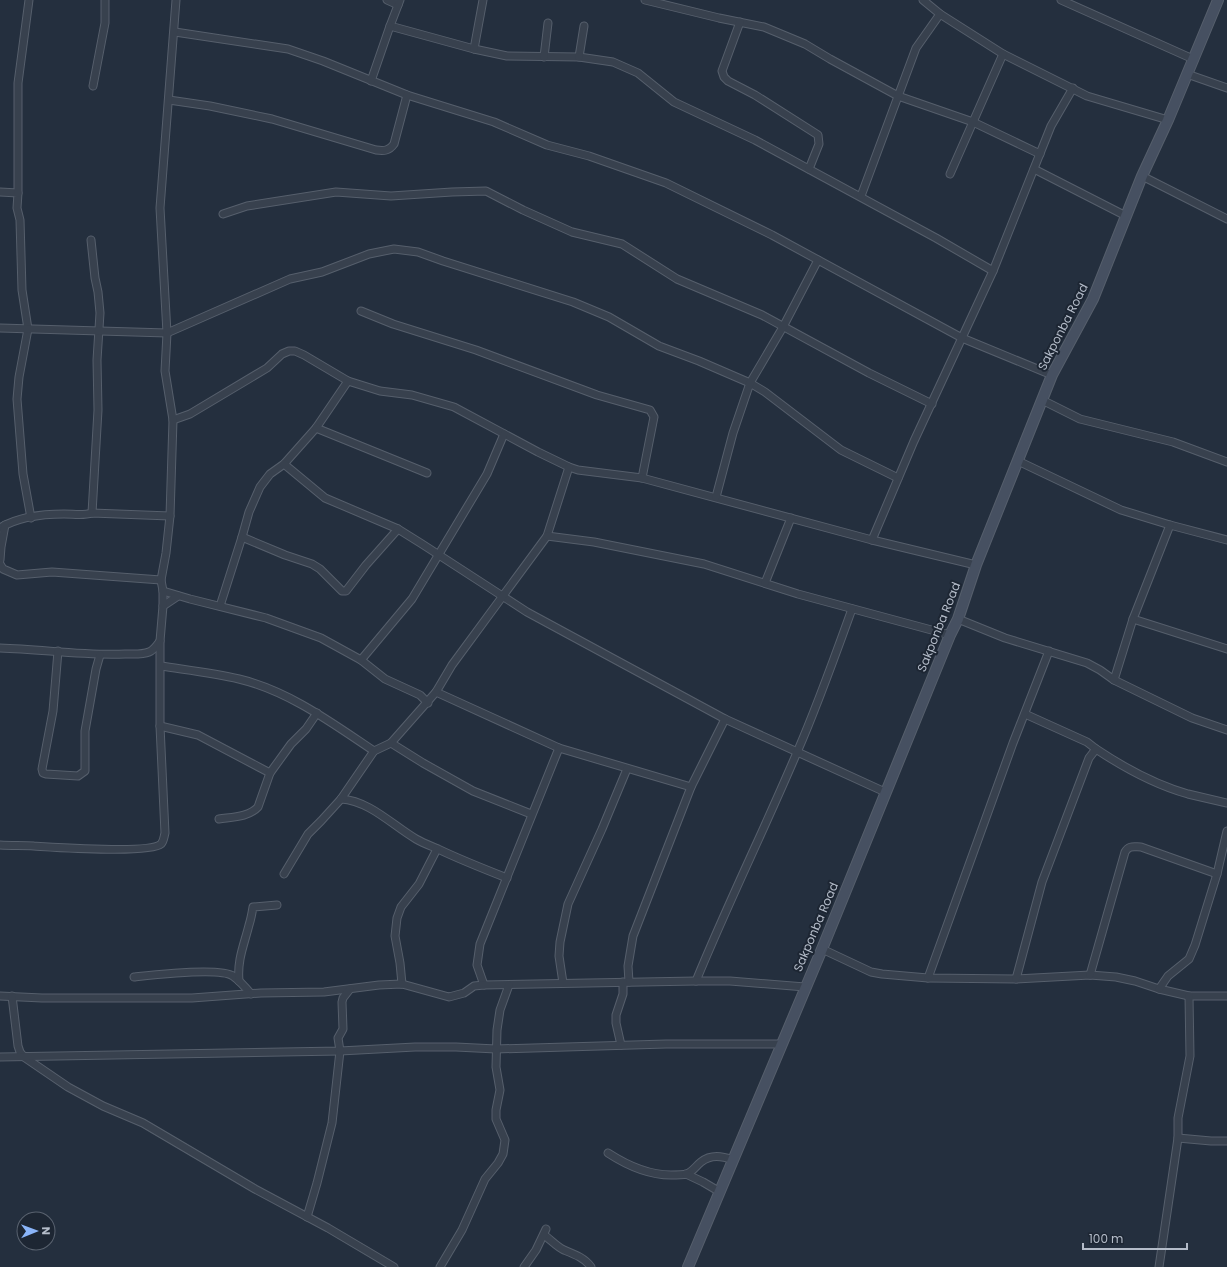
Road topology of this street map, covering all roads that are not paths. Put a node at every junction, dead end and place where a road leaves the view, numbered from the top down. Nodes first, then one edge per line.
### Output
1 (29, 0) edge
2 (105, 0) edge
3 (176, 0) edge
4 (387, 0) edge
5 (483, 0) edge
6 (645, 0) edge
7 (923, 0) edge
8 (1061, 0) edge
9 (1218, 0) edge
10 (399, 3) edge
11 (940, 14) junction
12 (740, 22) junction
13 (548, 23) dead end
14 (390, 26) junction
15 (584, 26) dead end
16 (175, 32) junction
17 (474, 49) junction
18 (1003, 54) junction
19 (544, 57) junction
20 (579, 57) junction
21 (1193, 60) junction
22 (1187, 74) junction
23 (371, 81) junction
24 (93, 86) dead end
25 (1073, 88) junction
26 (1227, 88) edge
27 (407, 96) junction
28 (898, 96) junction
29 (169, 100) junction
30 (1168, 120) junction
31 (973, 122) junction
32 (1040, 154) junction
33 (808, 168) junction
34 (1034, 169) junction
35 (950, 174) dead end
36 (1142, 176) junction
37 (0, 192) edge
38 (18, 193) junction
39 (861, 196) junction
40 (223, 214) dead end
41 (1126, 216) junction
42 (1227, 219) edge
43 (91, 240) dead end
44 (818, 260) junction
45 (992, 271) junction
46 (361, 311) dead end
47 (783, 327) junction
48 (0, 328) edge
49 (28, 329) junction
50 (99, 331) junction
51 (167, 333) junction
52 (962, 338) junction
53 (1052, 375) junction
54 (348, 382) junction
55 (750, 383) junction
56 (1042, 400) junction
57 (932, 404) junction
58 (173, 420) junction
59 (316, 428) junction
60 (504, 434) junction
61 (1018, 461) junction
62 (1227, 462) edge
63 (284, 464) junction
64 (569, 467) junction
65 (427, 473) dead end
66 (642, 478) junction
67 (898, 478) junction
68 (716, 497) junction
69 (92, 513) junction
70 (170, 516) junction
71 (31, 518) junction
72 (791, 518) junction
73 (1170, 525) junction
74 (3, 526) edge
75 (398, 529) junction
76 (547, 536) junction
77 (242, 538) junction
78 (872, 540) junction
79 (1227, 540) edge
80 (439, 554) junction
81 (0, 560) edge
82 (0, 564) edge
83 (976, 565) junction
84 (160, 580) junction
85 (765, 583) junction
86 (163, 591) junction
87 (178, 596) junction
88 (502, 596) junction
89 (163, 606) junction
90 (220, 606) junction
91 (852, 609) junction
92 (958, 619) junction
93 (1133, 619) junction
94 (950, 636) junction
95 (160, 641) junction
96 (0, 648) edge
97 (1227, 649) edge
98 (58, 651) junction
99 (1050, 652) junction
100 (100, 655) junction
101 (361, 660) junction
102 (161, 666) junction
103 (1114, 680) junction
104 (436, 692) junction
105 (428, 703) junction
106 (317, 713) junction
107 (1025, 714) junction
108 (725, 718) junction
109 (160, 726) junction
110 (1227, 730) edge
111 (391, 743) junction
112 (559, 748) junction
113 (1096, 749) junction
114 (374, 751) junction
115 (798, 751) junction
116 (627, 769) junction
117 (270, 773) junction
118 (692, 787) junction
119 (885, 792) junction
120 (341, 799) junction
121 (1227, 803) edge
122 (531, 814) junction
123 (219, 819) dead end
124 (1227, 831) edge
125 (0, 845) edge
126 (437, 849) junction
127 (284, 874) dead end
128 (1216, 874) junction
129 (507, 878) junction
130 (277, 905) dead end
131 (822, 949) junction
132 (1090, 975) junction
133 (134, 977) dead end
134 (928, 978) junction
135 (1016, 979) junction
136 (696, 980) junction
137 (239, 981) junction
138 (626, 982) junction
139 (563, 983) junction
140 (402, 984) junction
141 (484, 985) junction
142 (509, 985) junction
143 (805, 987) junction
144 (350, 989) junction
145 (1159, 989) junction
146 (251, 994) junction
147 (0, 996) edge
148 (12, 996) junction
149 (1189, 996) junction
150 (1227, 996) edge
151 (782, 1044) junction
152 (621, 1045) junction
153 (496, 1049) junction
154 (340, 1051) junction
155 (0, 1057) edge
156 (24, 1057) junction
157 (1178, 1138) junction
158 (1227, 1141) edge
159 (608, 1153) dead end
160 (733, 1160) junction
161 (686, 1174) junction
162 (720, 1192) junction
163 (307, 1217) junction
164 (394, 1267) edge
165 (440, 1267) edge
166 (524, 1267) edge
167 (591, 1267) edge
168 (688, 1267) edge
169 (1159, 1267) edge

1 - 38 street
2 - 24 street
3 - 16 street
4 - 10 street
5 - 17 street
6 - 12 street
7 - 11 street
8 - 21 street
9 - 21 main road, Sakponba Road
10 - 14 street
11 - 18 street
11 - 28 street
12 - 28 street
12 - 33 street
13 - 19 street
14 - 17 street
14 - 23 street
15 - 20 street
16 - 23 street
16 - 29 street
17 - 19 street
18 - 25 street
18 - 31 street
19 - 20 street
20 - 33 street
21 - 22 main road, Sakponba Road
22 - 26 street
22 - 30 main road, Sakponba Road
23 - 27 street
25 - 30 street
25 - 32 street
27 - 29 street
27 - 44 street
28 - 31 street
28 - 39 street
29 - 51 street
30 - 36 main road, Sakponba Road
31 - 32 street
31 - 35 street
32 - 34 street
33 - 39 street
34 - 41 street
34 - 45 street
36 - 41 main road, Sakponba Road
36 - 42 street
37 - 38 street
38 - 49 street
39 - 45 street
40 - 47 street
41 - 53 main road, Sakponba Road
43 - 50 street
44 - 47 street
44 - 52 street
45 - 52 street
46 - 66 street
47 - 55 street
47 - 57 street
48 - 49 street
49 - 50 street
49 - 71 street
50 - 51 street
50 - 69 street
51 - 55 street
51 - 58 street
52 - 53 street
52 - 57 street
53 - 56 main road, Sakponba Road
54 - 58 street
54 - 59 street
54 - 60 street
55 - 67 street
55 - 68 street
56 - 61 main road, Sakponba Road
56 - 62 street
57 - 67 street
58 - 70 street
59 - 63 street
59 - 65 street
60 - 64 street
60 - 80 street
61 - 73 street
61 - 83 main road, Sakponba Road
63 - 75 street
63 - 77 street
64 - 66 street
64 - 76 street
66 - 68 street
67 - 78 street
68 - 72 street
69 - 70 street
69 - 71 street
70 - 84 street
71 - 74 street
72 - 78 street
72 - 85 street
73 - 79 street
73 - 93 street
74 - 81 street
75 - 77 street
75 - 80 street
76 - 85 street
76 - 88 street
77 - 90 street
78 - 83 street
80 - 88 street
80 - 101 street
82 - 84 street
83 - 92 main road, Sakponba Road
84 - 86 street
85 - 91 street
86 - 87 street
86 - 89 street
87 - 89 street
87 - 90 street
88 - 104 street
88 - 108 street
89 - 95 street
90 - 101 street
91 - 94 street
91 - 115 street
92 - 94 main road, Sakponba Road
92 - 99 street
93 - 97 street
93 - 103 street
94 - 119 main road, Sakponba Road
95 - 100 street
95 - 102 street
96 - 98 street
98 - 100 street
98 - 100 street
99 - 103 street
99 - 107 street
101 - 105 street
102 - 106 street
102 - 109 street
103 - 110 street
104 - 105 street
104 - 112 street
105 - 111 street
106 - 114 street
106 - 117 street
107 - 113 street
107 - 134 street
108 - 115 street
108 - 118 street
109 - 117 street
109 - 125 street
111 - 114 street
111 - 122 street
112 - 116 street
112 - 122 street
113 - 121 street
113 - 135 street
114 - 120 street
115 - 119 street
115 - 136 street
116 - 118 street
116 - 139 street
117 - 123 street
118 - 138 street
119 - 131 main road, Sakponba Road
120 - 126 street
120 - 127 street
122 - 129 street
124 - 128 street
126 - 129 street
126 - 140 street
128 - 132 street
128 - 145 street
129 - 141 street
130 - 137 street
131 - 134 street
131 - 143 main road, Sakponba Road
132 - 135 street
132 - 145 street
133 - 137 street
134 - 135 street
136 - 138 street
136 - 143 street
137 - 146 street
138 - 139 street
138 - 152 street
139 - 142 street
140 - 141 street
140 - 144 street
141 - 142 street
142 - 153 street
143 - 151 main road, Sakponba Road
144 - 146 street
144 - 154 street
145 - 149 street
146 - 148 street
147 - 148 street
148 - 156 street
149 - 150 street
149 - 157 street
151 - 152 street
151 - 160 main road, Sakponba Road
152 - 153 street
153 - 154 street
153 - 165 street
154 - 156 street
154 - 163 street
155 - 156 street
156 - 163 street
157 - 158 street
157 - 169 street
159 - 161 street
160 - 161 street
160 - 162 main road, Sakponba Road
161 - 162 street
162 - 168 main road, Sakponba Road
163 - 164 street
166 - 167 street

